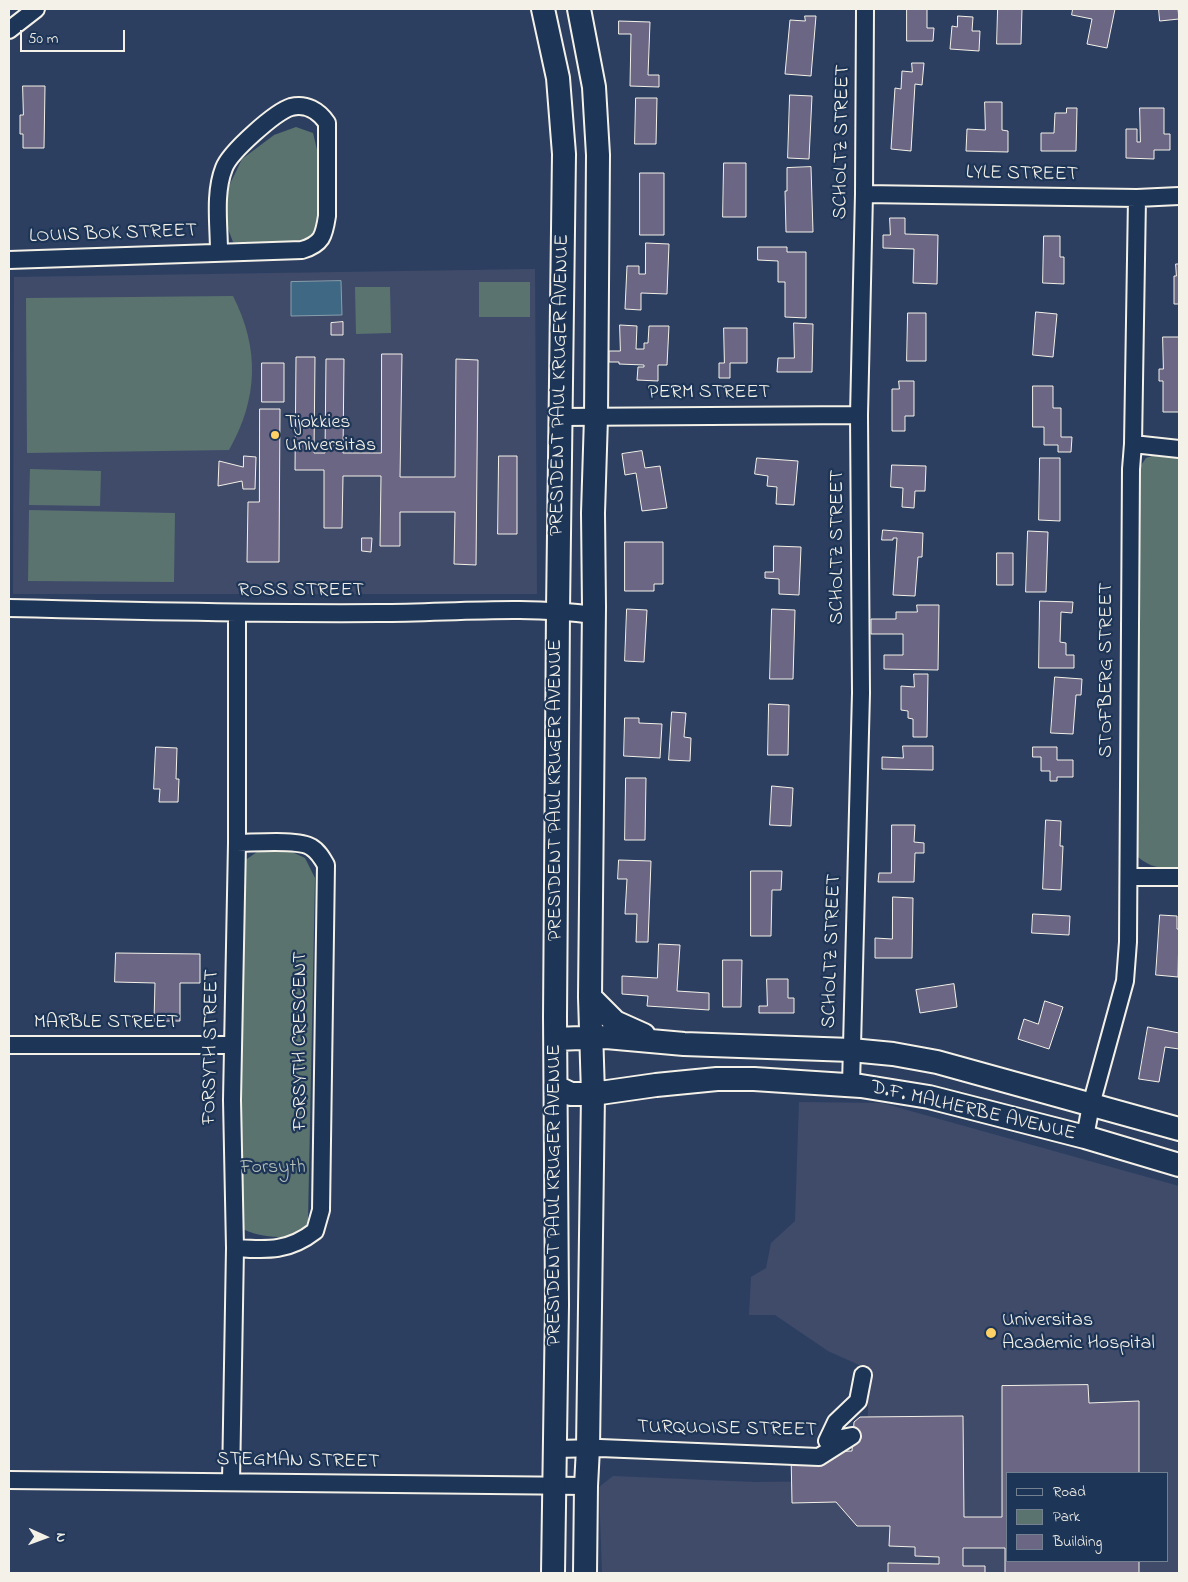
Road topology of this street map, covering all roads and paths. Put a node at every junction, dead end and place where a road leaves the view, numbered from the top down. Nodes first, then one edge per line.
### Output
1 (36, 9) edge
2 (579, 9) edge
3 (865, 9) edge
4 (546, 10) edge
5 (9, 30) edge
6 (864, 194) junction
7 (1179, 196) edge
8 (1137, 198) junction
9 (219, 252) junction
10 (9, 260) edge
11 (859, 415) junction
12 (560, 417) junction
13 (596, 417) junction
14 (1133, 444) junction
15 (1179, 449) edge
16 (9, 608) edge
17 (558, 610) junction
18 (238, 613) junction
19 (594, 615) junction
20 (237, 843) junction
21 (1129, 877) junction
22 (1179, 877) edge
23 (590, 997) junction
24 (591, 1036) junction
25 (556, 1039) junction
26 (660, 1041) junction
27 (9, 1045) edge
28 (232, 1045) junction
29 (851, 1050) junction
30 (851, 1085) junction
31 (556, 1087) junction
32 (593, 1094) junction
33 (1091, 1105) junction
34 (1179, 1129) edge
35 (1085, 1137) junction
36 (1179, 1165) edge
37 (235, 1248) junction
38 (862, 1375) dead end
39 (588, 1448) junction
40 (554, 1449) junction
41 (9, 1480) edge
42 (231, 1482) junction
43 (586, 1486) junction
44 (554, 1487) junction
45 (553, 1573) edge
46 (585, 1573) edge

1 - 5 street
2 - 13 street, PRESIDENT PAUL KRUGER AVENUE
3 - 6 street, SCHOLTZ STREET
4 - 12 street, PRESIDENT PAUL KRUGER AVENUE
6 - 8 street, LYLE STREET
6 - 11 street, SCHOLTZ STREET
7 - 8 street, LYLE STREET
8 - 14 street, STOFBERG STREET
9 - 9 street, LOUIS BOK STREET
9 - 10 street, LOUIS BOK STREET
11 - 13 street, PERM STREET
11 - 29 street, SCHOLTZ STREET
12 - 13 street, PERM STREET
12 - 17 street, PRESIDENT PAUL KRUGER AVENUE
13 - 19 street, PRESIDENT PAUL KRUGER AVENUE
14 - 15 street
14 - 21 street, STOFBERG STREET
16 - 18 street, ROSS STREET
17 - 18 street, ROSS STREET
17 - 19 street, ROSS STREET
17 - 25 street, PRESIDENT PAUL KRUGER AVENUE
18 - 20 street, FORSYTH STREET
19 - 23 street, PRESIDENT PAUL KRUGER AVENUE
20 - 28 street, FORSYTH STREET
20 - 37 street, FORSYTH CRESCENT
21 - 22 street
21 - 33 street, STOFBERG STREET
23 - 24 street, PRESIDENT PAUL KRUGER AVENUE
23 - 26 street
24 - 25 street, D.F. MALHERBE AVENUE
24 - 26 street, D.F. MALHERBE AVENUE
24 - 32 street, PRESIDENT PAUL KRUGER AVENUE
25 - 31 street, PRESIDENT PAUL KRUGER AVENUE
26 - 29 street, D.F. MALHERBE AVENUE
27 - 28 street, MARBLE STREET
28 - 37 street, FORSYTH STREET
29 - 30 street, SCHOLTZ STREET
29 - 33 street, D.F. MALHERBE AVENUE
30 - 32 street, D.F. MALHERBE AVENUE
30 - 35 street, D.F. MALHERBE AVENUE
31 - 32 street, D.F. MALHERBE AVENUE
31 - 40 street, PRESIDENT PAUL KRUGER AVENUE
32 - 39 street, PRESIDENT PAUL KRUGER AVENUE
33 - 34 street, D.F. MALHERBE AVENUE
33 - 35 street, STOFBERG STREET
35 - 36 street, D.F. MALHERBE AVENUE
37 - 42 street, FORSYTH STREET
38 - 39 street, TURQUOISE STREET
39 - 40 street, TURQUOISE STREET
39 - 43 street, PRESIDENT PAUL KRUGER AVENUE
40 - 44 street, PRESIDENT PAUL KRUGER AVENUE
41 - 42 street, STEGMAN STREET
42 - 44 street, STEGMAN STREET
43 - 44 street, STEGMAN STREET
43 - 46 street, PRESIDENT PAUL KRUGER AVENUE
44 - 45 street, PRESIDENT PAUL KRUGER AVENUE

